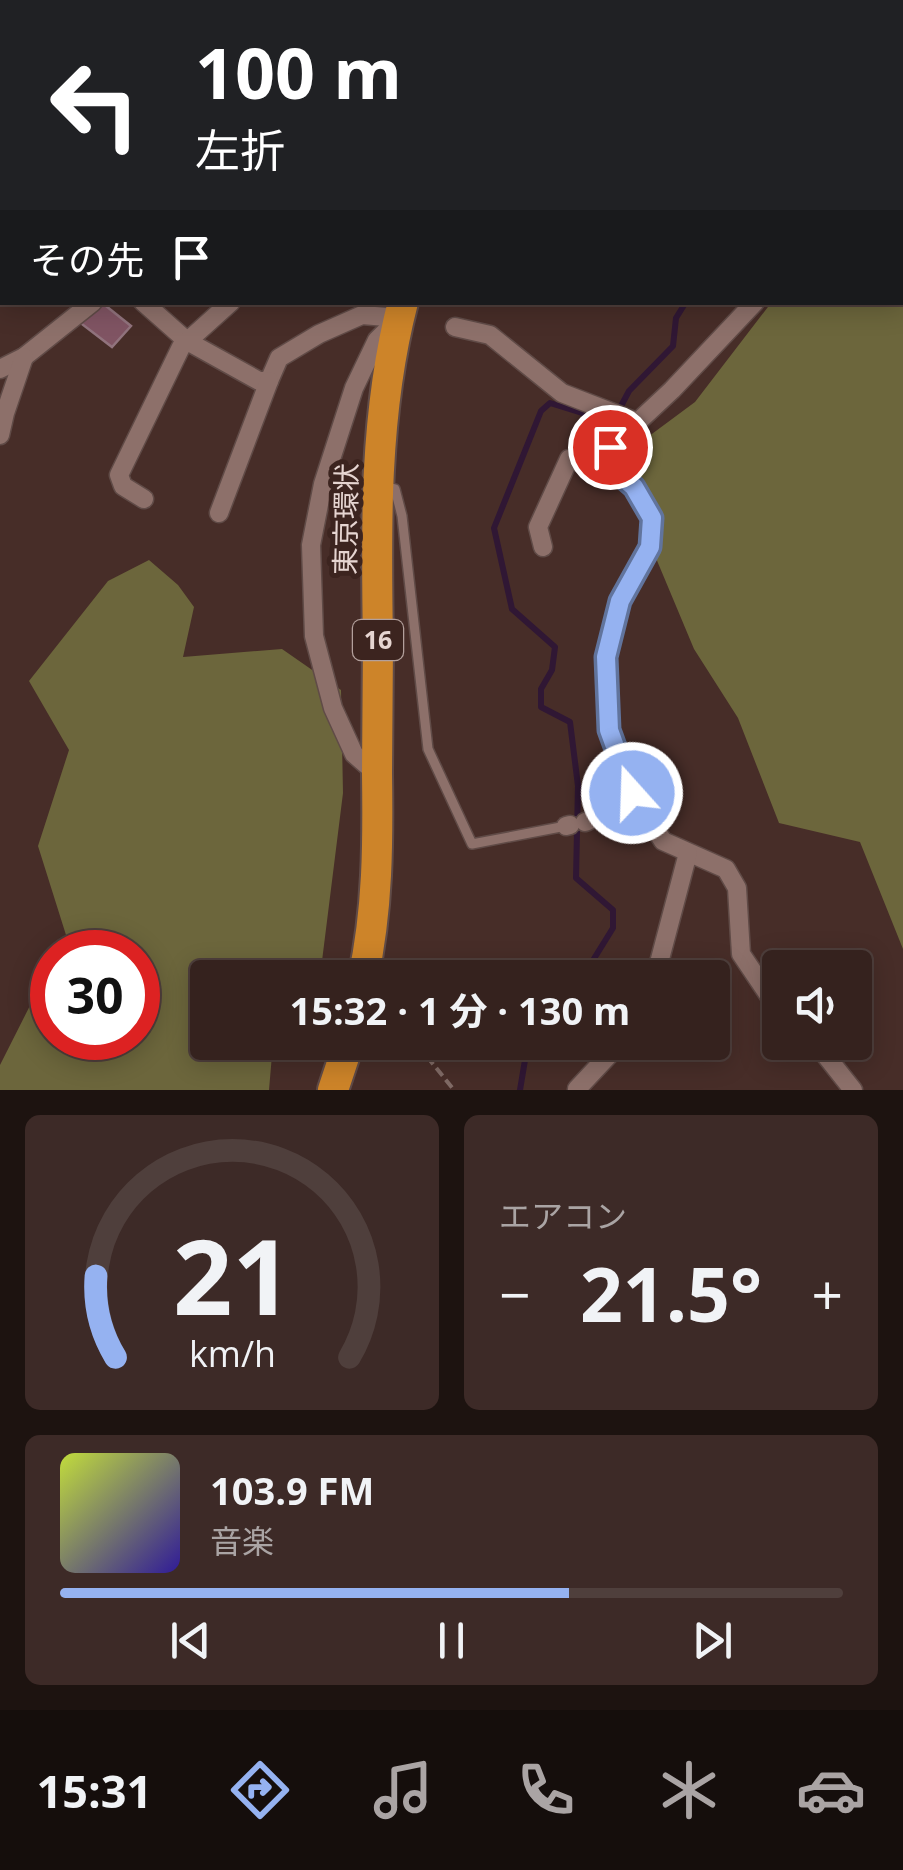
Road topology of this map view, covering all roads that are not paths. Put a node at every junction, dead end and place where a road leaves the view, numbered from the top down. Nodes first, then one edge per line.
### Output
1 (89, 305) edge
2 (146, 305) edge
3 (228, 305) edge
4 (752, 305) edge
5 (401, 310) edge
6 (455, 327) dead end
7 (187, 341) junction
8 (24, 357) junction
9 (0, 369) edge
10 (269, 380) junction
11 (637, 422) junction
12 (0, 435) edge
13 (612, 460) junction
14 (378, 486) junction
15 (144, 499) dead end
16 (219, 514) dead end
17 (543, 548) dead end
18 (377, 774) junction
19 (639, 806) junction
20 (688, 852) junction
21 (366, 960) edge
22 (660, 960) edge
23 (762, 985) edge
24 (343, 1060) edge
25 (604, 1060) edge
26 (827, 1060) edge
27 (846, 1087) edge
28 (578, 1089) edge
29 (334, 1090) edge

1 - 8 street
2 - 7 street
3 - 7 street
4 - 11 street
5 - 10 street
5 - 14 highway, 東京環状 / 16
5 - 18 street
6 - 11 street
7 - 10 street
7 - 15 street
8 - 9 street
8 - 12 street
10 - 16 street
11 - 13 street
13 - 17 street
13 - 19 street
14 - 18 highway, 東京環状 / 16
14 - 19 lane
18 - 21 highway, 東京環状 / 16
19 - 20 street
20 - 22 street
20 - 23 street
24 - 29 highway
25 - 28 street
26 - 27 street

